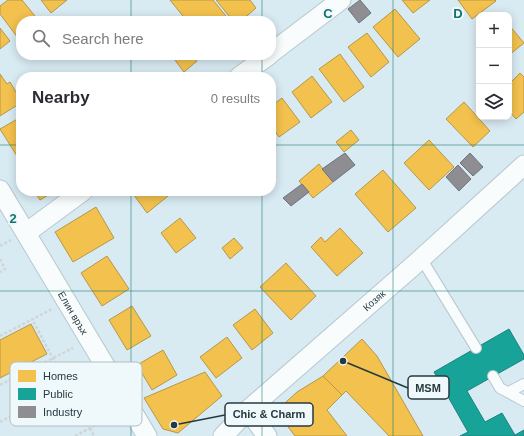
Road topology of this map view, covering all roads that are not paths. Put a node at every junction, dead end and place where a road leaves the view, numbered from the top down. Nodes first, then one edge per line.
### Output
1 (341, 0) edge
2 (276, 49) edge
3 (262, 60) edge
4 (246, 72) edge
5 (524, 165) edge
6 (0, 190) edge
7 (76, 196) edge
8 (26, 233) junction
9 (421, 258) junction
10 (476, 348) dead end
11 (102, 362) edge
12 (493, 376) dead end
13 (524, 384) edge
14 (509, 392) junction
15 (524, 401) edge
16 (248, 410) junction
17 (141, 426) edge
18 (147, 436) edge
19 (223, 436) edge
20 (267, 436) edge

1 - 2 street
3 - 4 street
5 - 9 street, Козяк
6 - 8 street, Елин връх
7 - 8 street
8 - 11 street, Елин връх
9 - 10 lane
9 - 16 street, Козяк
12 - 14 lane
13 - 14 lane
14 - 15 lane
16 - 19 street, Козяк
16 - 20 street
17 - 18 street, Елин връх

